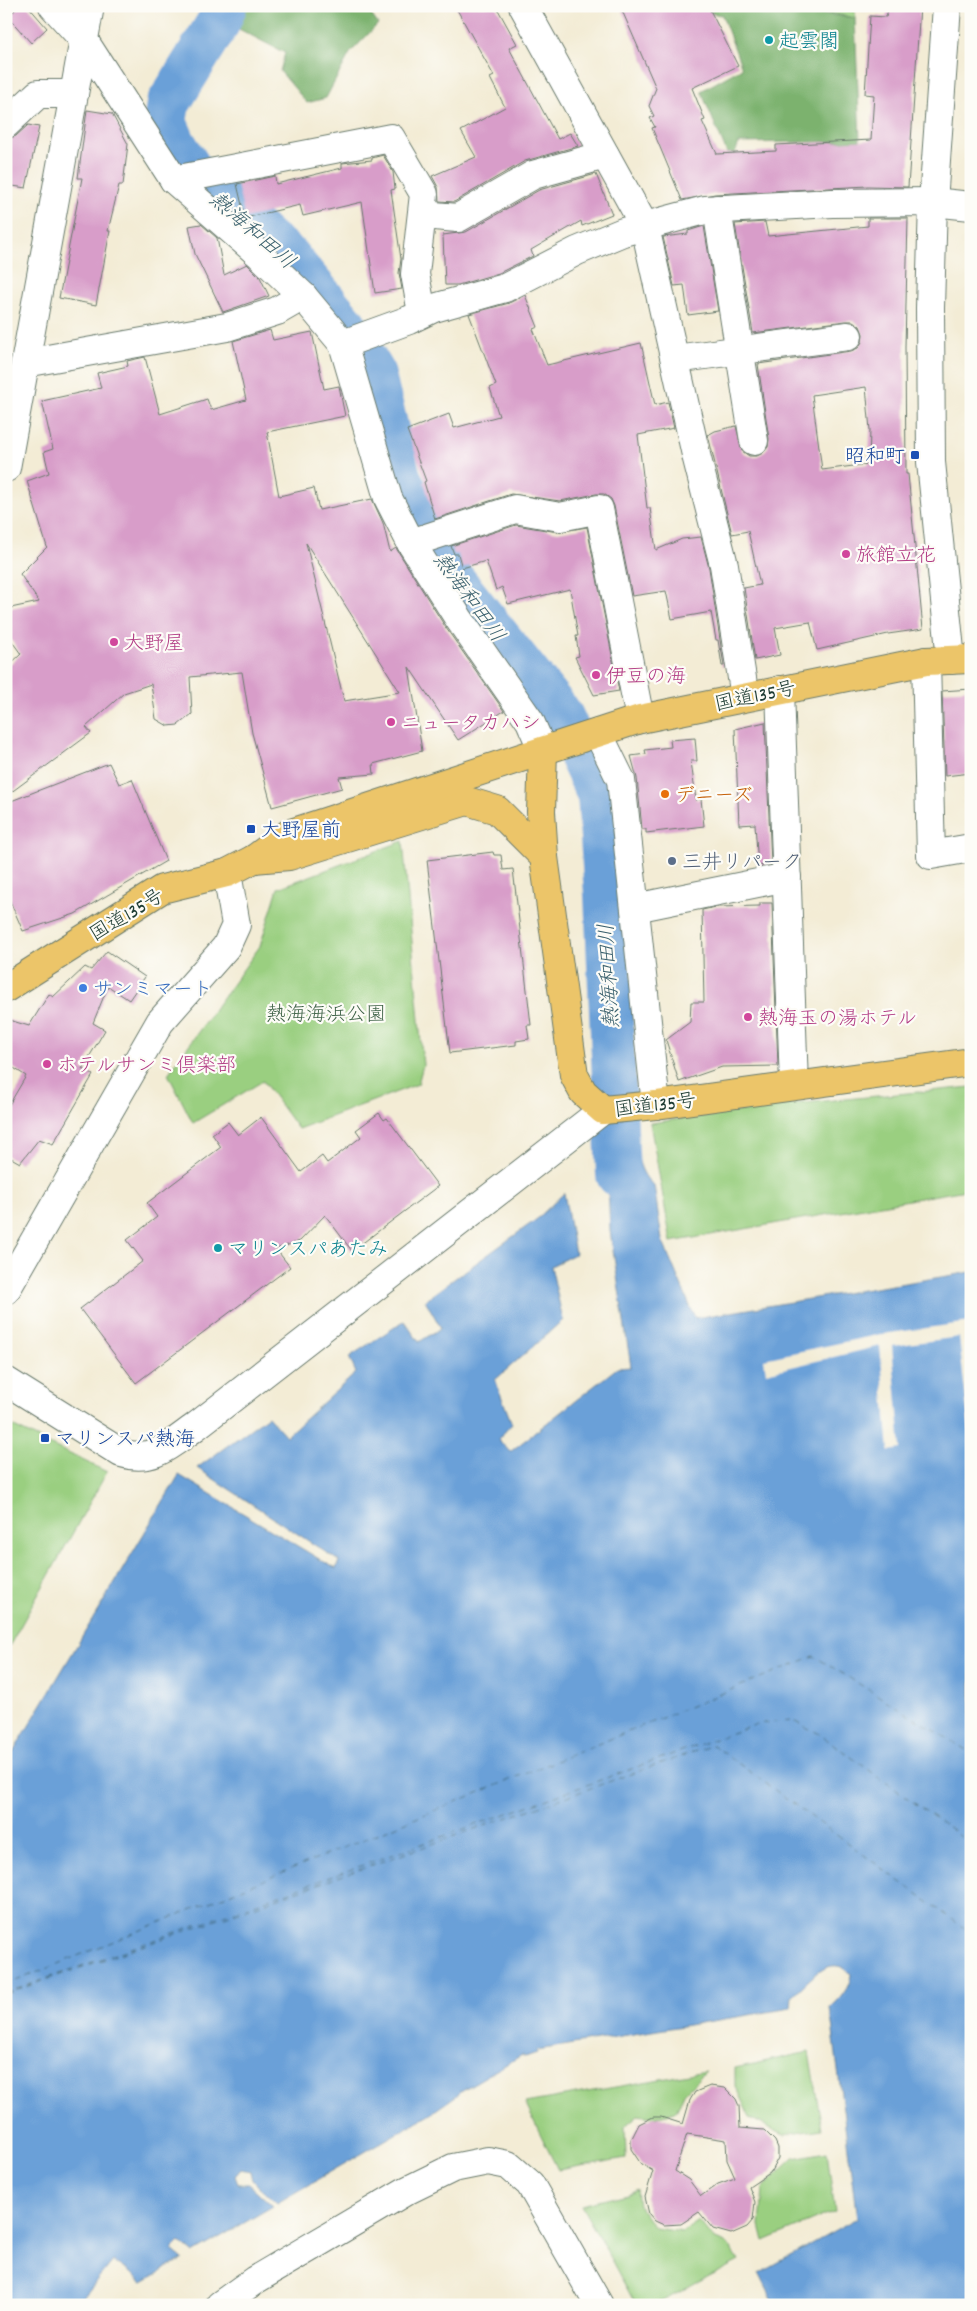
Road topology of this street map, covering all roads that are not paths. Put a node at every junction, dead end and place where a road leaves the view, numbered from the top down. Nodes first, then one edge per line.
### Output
1 (53, 6) edge
2 (90, 6) edge
3 (523, 6) edge
4 (946, 6) edge
5 (83, 39) junction
6 (74, 94) junction
7 (6, 124) edge
8 (605, 155) junction
9 (174, 180) junction
10 (933, 202) junction
11 (971, 206) edge
12 (717, 209) junction
13 (422, 215) junction
14 (646, 227) junction
15 (304, 296) junction
16 (422, 314) junction
17 (848, 336) dead end
18 (343, 344) junction
19 (740, 351) junction
20 (675, 359) junction
21 (18, 374) edge
22 (754, 441) dead end
23 (6, 468) edge
24 (422, 540) junction
25 (949, 660) edge
26 (780, 690) junction
27 (745, 697) junction
28 (640, 719) junction
29 (594, 734) junction
30 (543, 751) junction
31 (971, 848) edge
32 (544, 856) junction
33 (254, 859) junction
34 (227, 873) junction
35 (787, 877) junction
36 (635, 908) junction
37 (6, 988) edge
38 (971, 1062) edge
39 (794, 1085) junction
40 (656, 1105) junction
41 (603, 1110) junction
42 (6, 1290) edge
43 (6, 1381) edge
44 (220, 2305) edge
45 (599, 2305) edge

1 - 5 street
2 - 5 street
3 - 8 street
4 - 10 street
5 - 6 street
5 - 9 street
6 - 7 street
6 - 21 street
8 - 13 street
8 - 14 street
9 - 13 street
9 - 15 street
10 - 11 street
10 - 12 street
10 - 25 street
12 - 14 street
12 - 19 street
13 - 16 street
14 - 16 street
14 - 20 street
15 - 18 street
15 - 21 street
16 - 18 street
17 - 19 street
18 - 24 street
19 - 20 street
19 - 22 street
20 - 27 street
21 - 23 street
24 - 28 street
24 - 30 street
25 - 26 highway, 国道135号
25 - 31 street
26 - 27 highway, 国道135号
26 - 35 street
27 - 28 highway, 国道135号
28 - 29 highway, 国道135号
29 - 30 highway, 国道135号
29 - 36 street
30 - 32 highway, 国道135号
30 - 33 highway, 国道135号
32 - 33 highway, 国道135号
32 - 41 highway, 国道135号
33 - 34 highway, 国道135号
34 - 37 highway, 国道135号
34 - 42 street
35 - 36 street
35 - 39 street
36 - 40 street
38 - 39 highway, 国道135号
39 - 40 highway, 国道135号
40 - 41 highway, 国道135号
41 - 43 street
44 - 45 street

